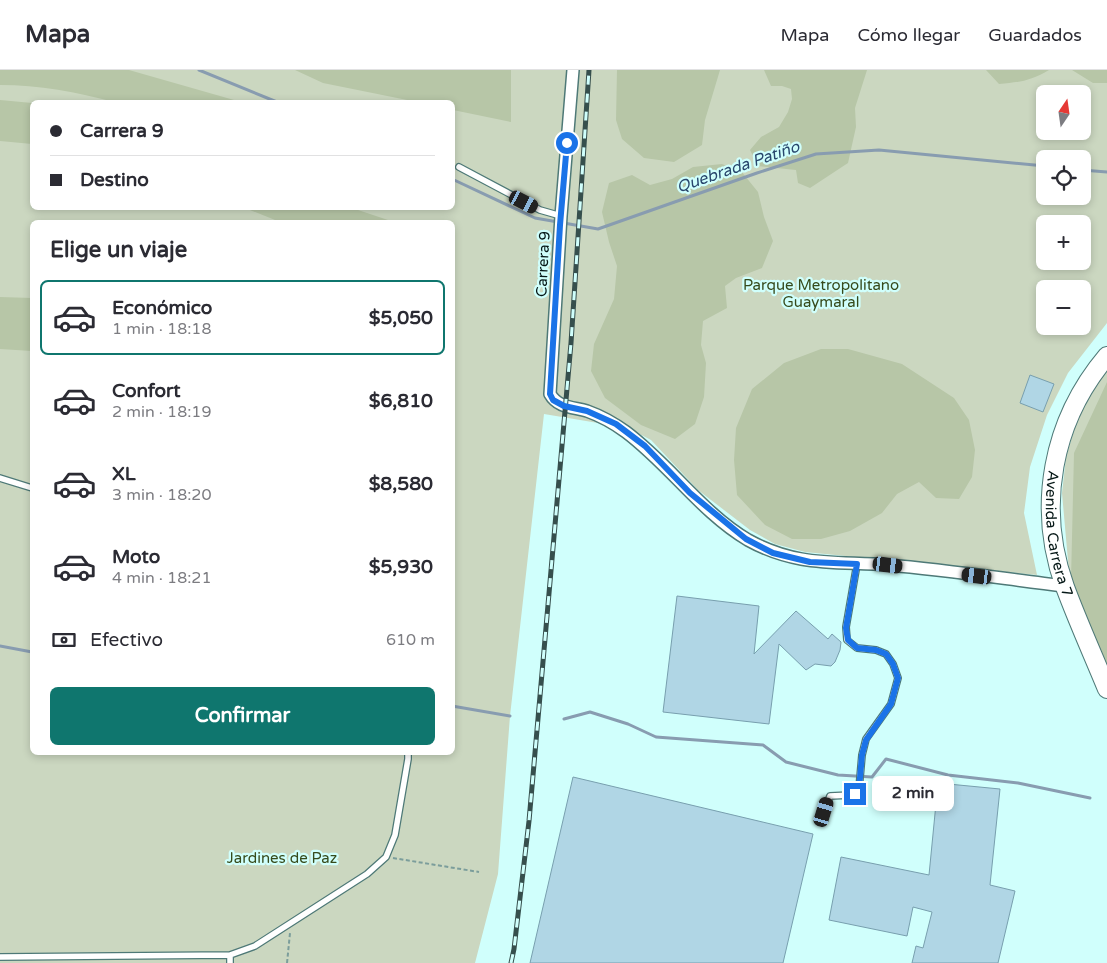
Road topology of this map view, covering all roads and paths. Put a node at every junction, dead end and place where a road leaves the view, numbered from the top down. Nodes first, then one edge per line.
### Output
1 (573, 70) edge
2 (459, 167) dead end
3 (560, 216) junction
4 (1107, 356) edge
5 (0, 478) edge
6 (30, 487) edge
7 (857, 564) junction
8 (1065, 586) junction
9 (1107, 689) edge
10 (408, 755) edge
11 (824, 812) dead end
12 (386, 857) junction
13 (479, 872) dead end
14 (291, 922) junction
15 (230, 956) junction
16 (0, 958) edge
17 (230, 963) edge
18 (287, 963) edge

1 - 3 street, Carrera 9
2 - 3 lane
3 - 7 street, Carrera 9
4 - 8 main road, Avenida Carrera 7
5 - 6 lane
7 - 8 street
7 - 11 lane
8 - 9 main road, Avenida Carrera 7
10 - 12 lane
12 - 13 path
12 - 14 lane
14 - 15 lane
14 - 18 path
15 - 16 lane
15 - 17 lane

